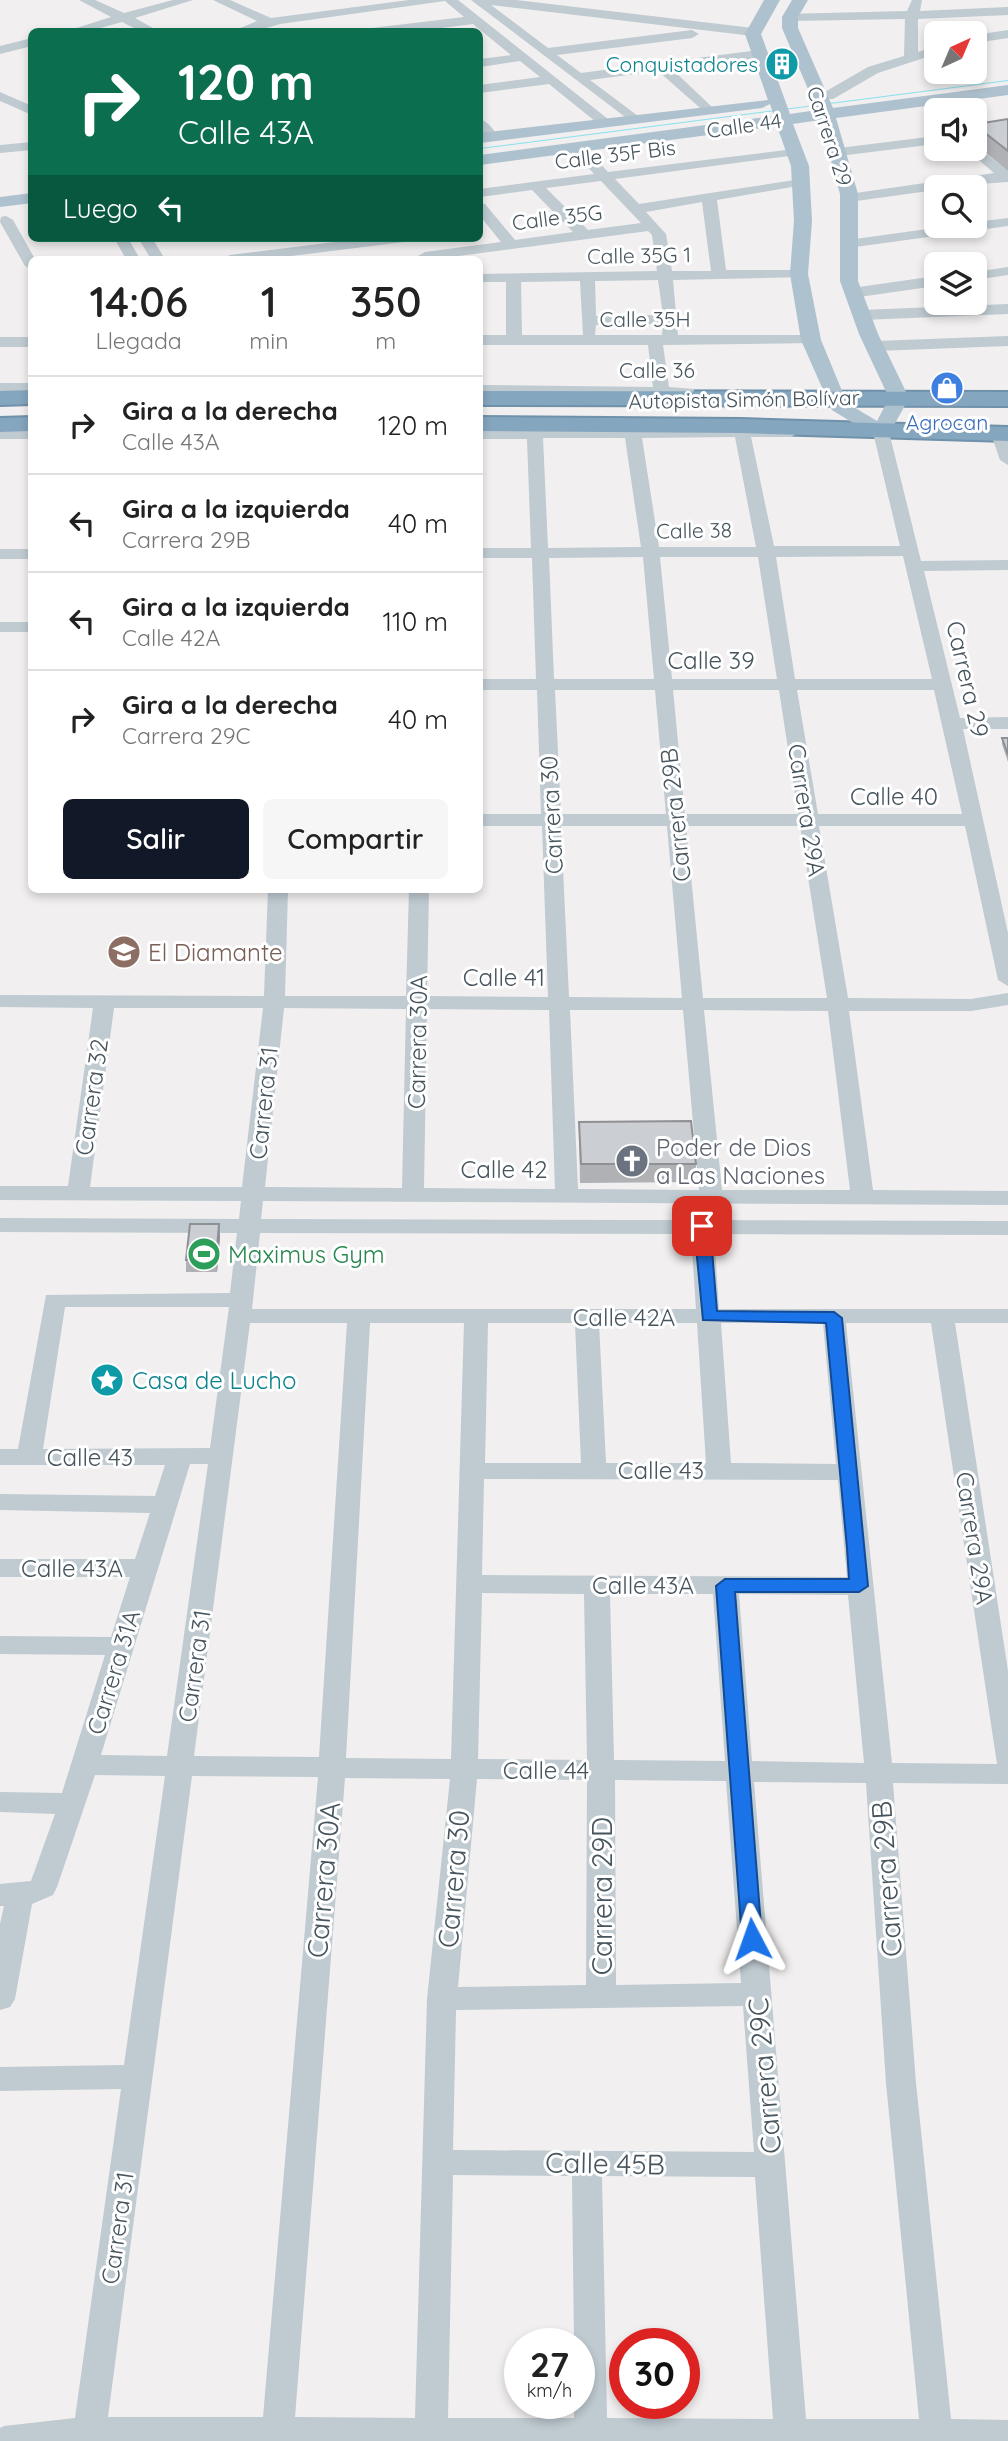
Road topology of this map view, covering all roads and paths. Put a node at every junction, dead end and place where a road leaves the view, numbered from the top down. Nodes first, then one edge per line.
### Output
1 (85, 0) edge
2 (187, 0) edge
3 (219, 0) edge
4 (439, 0) edge
5 (450, 0) edge
6 (477, 0) edge
7 (485, 0) edge
8 (772, 0) edge
9 (800, 0) edge
10 (918, 0) edge
11 (517, 2) edge
12 (1008, 11) edge
13 (912, 16) junction
14 (790, 17) junction
15 (123, 18) junction
16 (475, 20) junction
17 (269, 22) junction
18 (86, 28) edge
19 (145, 28) edge
20 (250, 28) edge
21 (282, 28) edge
22 (406, 28) edge
23 (730, 29) junction
24 (753, 32) junction
25 (9, 34) dead end
26 (1008, 34) edge
27 (987, 37) edge
28 (501, 40) junction
29 (483, 42) edge
30 (28, 43) edge
31 (28, 43) edge
32 (0, 51) edge
33 (546, 52) junction
34 (924, 53) edge
35 (759, 54) junction
36 (523, 57) junction
37 (911, 57) junction
38 (483, 63) edge
39 (661, 66) junction
40 (1008, 73) edge
41 (578, 76) junction
42 (987, 76) edge
43 (552, 80) junction
44 (483, 89) edge
45 (870, 90) dead end
46 (1008, 90) edge
47 (0, 96) edge
48 (28, 101) edge
49 (817, 102) junction
50 (16, 104) junction
51 (28, 109) edge
52 (0, 110) edge
53 (707, 110) junction
54 (780, 110) junction
55 (626, 114) junction
56 (600, 118) junction
57 (28, 124) edge
58 (485, 138) edge
59 (924, 141) edge
60 (28, 146) edge
61 (577, 147) junction
62 (0, 149) edge
63 (797, 151) junction
64 (839, 152) junction
65 (483, 160) edge
66 (987, 161) edge
67 (630, 173) junction
68 (605, 176) junction
69 (1007, 177) edge
70 (803, 181) junction
71 (535, 185) junction
72 (483, 192) edge
73 (709, 197) junction
74 (28, 198) edge
75 (849, 198) junction
76 (0, 202) edge
77 (661, 205) junction
78 (637, 209) junction
79 (483, 211) edge
80 (28, 217) edge
81 (3, 220) edge
82 (1008, 222) edge
83 (652, 224) junction
84 (583, 234) junction
85 (371, 242) edge
86 (511, 244) junction
87 (848, 244) junction
88 (255, 256) edge
89 (433, 256) edge
90 (28, 259) edge
91 (1008, 271) edge
92 (799, 274) junction
93 (987, 274) edge
94 (587, 277) junction
95 (483, 278) edge
96 (513, 278) junction
97 (720, 282) junction
98 (665, 283) junction
99 (924, 283) edge
100 (852, 293) junction
101 (1008, 309) edge
102 (862, 315) junction
103 (671, 319) junction
104 (588, 321) junction
105 (483, 340) edge
106 (514, 340) junction
107 (589, 340) junction
108 (663, 340) junction
109 (811, 340) junction
110 (1008, 341) edge
111 (0, 342) edge
112 (28, 342) edge
113 (876, 346) junction
114 (0, 388) edge
115 (28, 388) edge
116 (483, 390) edge
117 (662, 391) junction
118 (28, 397) edge
119 (835, 397) junction
120 (0, 398) edge
121 (483, 398) edge
122 (899, 398) junction
123 (1008, 399) edge
124 (483, 424) edge
125 (741, 430) junction
126 (881, 432) junction
127 (483, 434) edge
128 (535, 434) junction
129 (1004, 434) edge
130 (633, 435) junction
131 (1008, 460) edge
132 (766, 551) junction
133 (0, 554) edge
134 (28, 554) edge
135 (483, 554) edge
136 (541, 554) junction
137 (650, 554) junction
138 (912, 558) junction
139 (1008, 565) edge
140 (0, 627) edge
141 (28, 627) edge
142 (662, 684) junction
143 (787, 684) junction
144 (943, 684) junction
145 (483, 685) edge
146 (546, 685) junction
147 (1008, 723) edge
148 (952, 724) junction
149 (483, 820) edge
150 (551, 820) junction
151 (675, 820) junction
152 (808, 820) junction
153 (973, 820) junction
154 (278, 893) edge
155 (419, 893) edge
156 (1001, 915) edge
157 (1008, 979) edge
158 (1008, 999) edge
159 (0, 1001) edge
160 (104, 1001) junction
161 (274, 1002) junction
162 (418, 1002) junction
163 (560, 1003) junction
164 (694, 1004) junction
165 (838, 1004) junction
166 (0, 1193) edge
167 (78, 1193) junction
168 (252, 1194) junction
169 (413, 1194) junction
170 (567, 1195) junction
171 (711, 1196) junction
172 (862, 1196) junction
173 (1008, 1198) edge
174 (0, 1224) edge
175 (250, 1225) junction
176 (702, 1226) junction
177 (1008, 1228) edge
178 (240, 1308) junction
179 (709, 1316) junction
180 (942, 1316) junction
181 (1008, 1316) edge
182 (476, 1317) junction
183 (587, 1317) junction
184 (359, 1318) junction
185 (834, 1318) junction
186 (222, 1456) junction
187 (0, 1457) edge
188 (29, 1457) junction
189 (180, 1457) junction
190 (594, 1470) junction
191 (719, 1470) junction
192 (473, 1471) junction
193 (848, 1472) junction
194 (0, 1503) edge
195 (164, 1504) junction
196 (0, 1568) edge
197 (145, 1568) junction
198 (470, 1584) junction
199 (597, 1585) junction
200 (725, 1586) junction
201 (859, 1586) junction
202 (0, 1645) edge
203 (121, 1646) junction
204 (1008, 1759) edge
205 (84, 1765) junction
206 (180, 1767) junction
207 (332, 1769) junction
208 (464, 1770) junction
209 (601, 1771) junction
210 (739, 1772) junction
211 (878, 1773) junction
212 (1008, 1774) edge
213 (0, 1802) edge
214 (72, 1804) junction
215 (21, 1892) edge
216 (756, 1994) junction
217 (601, 1997) junction
218 (0, 1998) edge
219 (442, 1998) junction
220 (138, 2077) junction
221 (0, 2079) edge
222 (438, 2162) junction
223 (587, 2162) junction
224 (772, 2165) junction
225 (1008, 2434) edge
226 (89, 2436) edge
227 (278, 2437) edge
228 (431, 2437) edge
229 (590, 2437) edge
230 (791, 2438) edge
231 (937, 2439) edge
232 (4, 2441) edge

1 - 15 street
2 - 15 street
3 - 17 street
4 - 17 street
5 - 16 street
6 - 33 street
7 - 11 street
8 - 24 main road
9 - 14 main road
10 - 13 street
11 - 23 street
12 - 13 street
13 - 14 street
13 - 37 street
14 - 49 main road, Carrera 29
15 - 18 street
15 - 19 street
16 - 22 street
16 - 28 street
17 - 20 street
17 - 21 street
23 - 24 street
23 - 33 street
24 - 35 main road, Carrera 29
25 - 30 street
26 - 27 street
28 - 29 street
28 - 36 street
31 - 32 street
33 - 41 street
34 - 37 street
35 - 39 street
35 - 54 main road, Carrera 29
36 - 38 street
36 - 43 street
37 - 49 street
39 - 41 street
39 - 53 street
40 - 42 main road
41 - 55 street
43 - 44 street
43 - 56 street
45 - 49 main road, Calle 44
46 - 49 main road, Calle 44
47 - 50 street
48 - 50 street
49 - 54 main road, Calle 44
49 - 54 main road, Calle 44
49 - 64 main road, Carrera 29
50 - 51 street
52 - 57 street
53 - 54 main road, Calle 44
53 - 55 main road, Calle 44
54 - 61 main road, Calle 44
54 - 63 main road, Carrera 29
55 - 56 main road, Calle 44
56 - 58 main road, Calle 44
59 - 64 street
60 - 62 street
61 - 65 main road, Calle 44
61 - 68 street
63 - 67 street, Calle 35F Bis
63 - 70 main road, Carrera 29
64 - 75 main road, Carrera 29
66 - 69 street
67 - 68 street, Calle 35F Bis
67 - 77 street
68 - 71 street, Calle 35F Bis
68 - 78 street
69 - 75 street
70 - 73 street, Calle 35G
70 - 92 main road, Carrera 29
71 - 72 street, Calle 35F Bis
71 - 84 street
73 - 77 street, Calle 35G
73 - 97 street
74 - 76 main road
75 - 87 main road, Carrera 29
77 - 78 street, Calle 35G
77 - 83 street
78 - 83 street
79 - 86 street
80 - 81 main road
81 - 90 street
82 - 87 street
83 - 84 street, Calle 35G
83 - 98 street
84 - 86 street, Calle 35G
85 - 88 street
86 - 89 street, Calle 35G
87 - 100 main road, Carrera 29
91 - 93 street
92 - 97 street, Calle 35G 1
92 - 109 main road, Carrera 29
94 - 96 street, Calle 35G 1
94 - 98 street, Calle 35G 1
94 - 104 street
95 - 96 street, Calle 35G 1
96 - 106 street
97 - 98 street, Calle 35G 1
98 - 103 street
99 - 100 street
100 - 102 main road, Carrera 29
101 - 102 street
102 - 113 main road, Carrera 29
103 - 104 street
103 - 108 street
104 - 107 street
105 - 106 street, Calle 35H
106 - 107 street, Calle 35H
107 - 108 street, Calle 35H
108 - 109 street, Calle 35H
108 - 117 street
109 - 119 main road, Carrera 29
110 - 113 street
111 - 112 street
113 - 122 main road, Carrera 29
114 - 115 street
116 - 117 street, Calle 36
117 - 119 street, Calle 36
118 - 120 highway
119 - 121 highway, Autopista Simón Bolívar
119 - 122 highway, Autopista Simón Bolívar
119 - 126 main road, Carrera 29
122 - 123 highway, Autopista Simón Bolívar
122 - 126 main road
124 - 125 highway, Autopista Simón Bolívar
125 - 126 highway, Autopista Simón Bolívar
125 - 130 street
125 - 132 street, Carrera 29A
126 - 129 highway, Autopista Simón Bolívar
126 - 138 street, Carrera 29
127 - 128 street
128 - 130 street
128 - 136 street, Carrera 30
129 - 131 street
130 - 137 street, Carrera 29B
132 - 137 street, Calle 38
132 - 138 street, Calle 38
132 - 143 street, Carrera 29A
133 - 134 street
135 - 136 street, Calle 38
136 - 137 street, Calle 38
136 - 146 street, Carrera 30
137 - 142 street, Carrera 29B
138 - 139 street, Calle 38
138 - 144 street, Carrera 29
140 - 141 street
142 - 143 street, Calle 39
142 - 146 street, Calle 39
142 - 151 street, Carrera 29B
143 - 144 street, Calle 39
143 - 152 street, Carrera 29A
144 - 148 street, Carrera 29
145 - 146 street, Calle 39
146 - 150 street, Carrera 30
147 - 148 street
148 - 153 street, Carrera 29
149 - 150 street, Calle 40
150 - 151 street, Calle 40
150 - 163 street, Carrera 30
151 - 152 street, Calle 40
151 - 164 street, Carrera 29B
152 - 153 street, Calle 40
152 - 165 street, Carrera 29A
153 - 156 street, Carrera 29
154 - 161 street, Carrera 31
155 - 162 street, Carrera 30A
156 - 157 street, Carrera 29
158 - 165 street, Calle 41
159 - 160 street, Calle 41
160 - 161 street, Calle 41
160 - 167 street, Carrera 32
161 - 162 street, Calle 41
161 - 168 street, Carrera 31
162 - 163 street, Calle 41
162 - 169 street, Carrera 30A
163 - 164 street, Calle 41
163 - 170 street, Carrera 30
164 - 165 street, Calle 41
164 - 171 street, Carrera 29B
165 - 172 street, Carrera 29A
166 - 167 street, Calle 42
167 - 168 street, Calle 42
168 - 169 street, Calle 42
168 - 175 street, Carrera 31
169 - 170 street, Calle 42
170 - 171 street, Calle 42
171 - 172 street, Calle 42
172 - 173 street, Calle 42
174 - 175 street
175 - 176 street
175 - 178 street, Carrera 31
176 - 177 street
176 - 179 street
178 - 184 street, Calle 42A
178 - 186 street, Carrera 31
178 - 188 street, Calle 42A
179 - 183 street, Calle 42A
179 - 185 street, Calle 42A
179 - 191 street
180 - 181 street, Calle 42A
180 - 185 street, Calle 42A
180 - 204 street, Carrera 29A
182 - 183 street, Calle 42A
182 - 184 street, Calle 42A
182 - 192 street, Carrera 30
183 - 190 street
184 - 207 street, Carrera 30A
185 - 193 street, Carrera 29B
186 - 189 street, Calle 43
186 - 206 street, Carrera 31
187 - 188 street, Calle 43
188 - 189 street, Calle 43
189 - 195 street, Carrera 31A
190 - 191 street, Calle 43
190 - 192 street, Calle 43
191 - 193 street, Calle 43
192 - 198 street, Carrera 30
193 - 201 street, Carrera 29B
194 - 195 street
195 - 197 street, Carrera 31A
196 - 197 street, Calle 43A
197 - 203 street, Carrera 31A
198 - 199 street, Calle 43A
198 - 208 street, Carrera 30
199 - 200 street, Calle 43A
199 - 209 street, Carrera 29D
200 - 201 street, Calle 43A
200 - 210 street, Carrera 29C
201 - 211 street, Carrera 29B
202 - 203 street
203 - 205 street, Carrera 31A
205 - 206 street, Calle 44
205 - 214 street, Carrera 31A
206 - 207 street, Calle 44
206 - 220 street, Carrera 31
207 - 208 street, Calle 44
207 - 227 street, Carrera 30A
208 - 209 street, Calle 44
208 - 219 street, Carrera 30
209 - 210 street, Calle 44
209 - 217 street, Carrera 29D
210 - 211 street, Calle 44
210 - 216 street, Carrera 29C
211 - 212 street, Calle 44
211 - 231 street, Carrera 29B
213 - 214 street
214 - 215 street, Carrera 31A
215 - 218 street, Carrera 31A
216 - 217 street
216 - 224 street, Carrera 29C
217 - 219 street
219 - 222 street, Carrera 30
220 - 221 street
220 - 226 street, Carrera 31
222 - 223 street, Calle 45B
222 - 228 street, Carrera 30
223 - 224 street, Calle 45B
223 - 229 street
224 - 230 street, Carrera 29C
225 - 231 street
226 - 227 street
226 - 232 street
227 - 228 street
228 - 229 street
229 - 230 street
230 - 231 street

